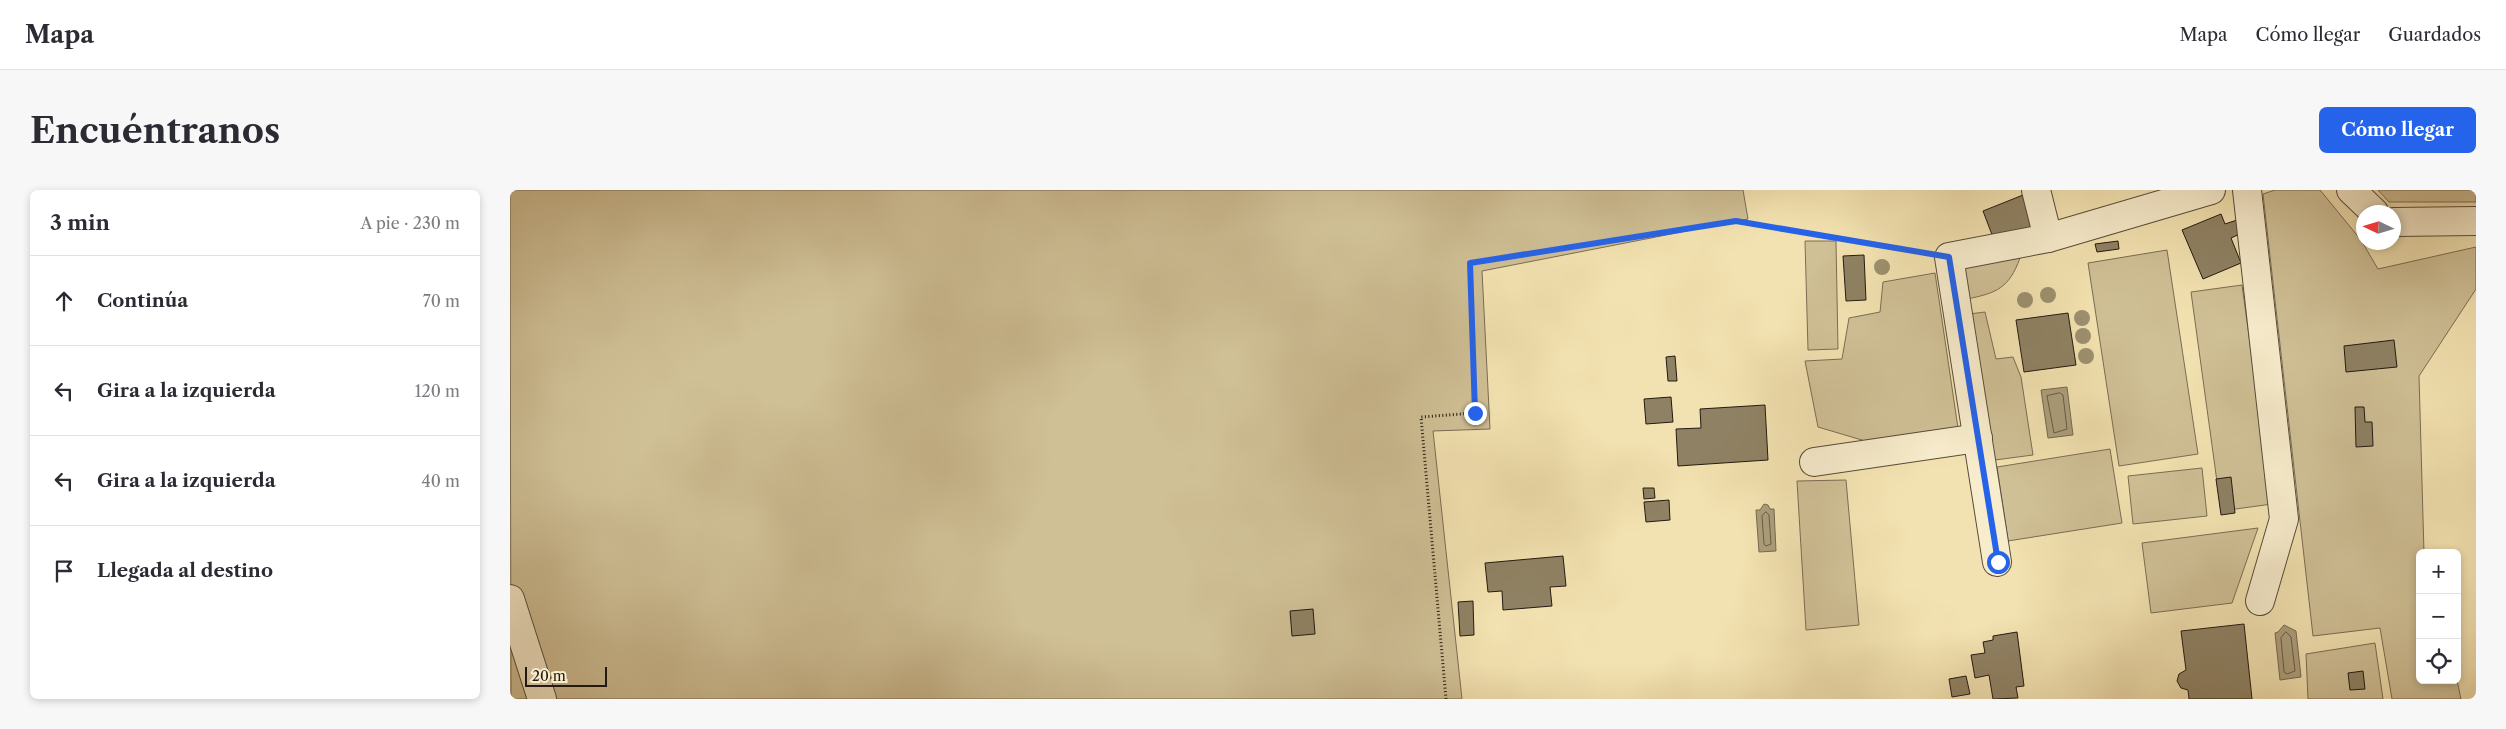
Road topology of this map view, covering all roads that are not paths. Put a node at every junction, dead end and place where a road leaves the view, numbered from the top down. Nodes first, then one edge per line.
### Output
1 (2036, 190) edge
2 (2211, 190) edge
3 (2247, 190) edge
4 (2351, 190) edge
5 (2367, 205) edge
6 (2476, 221) edge
7 (2401, 222) edge
8 (2048, 238) junction
9 (1978, 438) junction
10 (1814, 462) dead end
11 (1998, 562) dead end
12 (510, 600) edge
13 (2260, 601) dead end
14 (542, 699) edge

1 - 8 street
2 - 8 street
3 - 13 street
4 - 5 street
6 - 7 street
8 - 9 street
9 - 10 street
9 - 11 street
12 - 14 street

